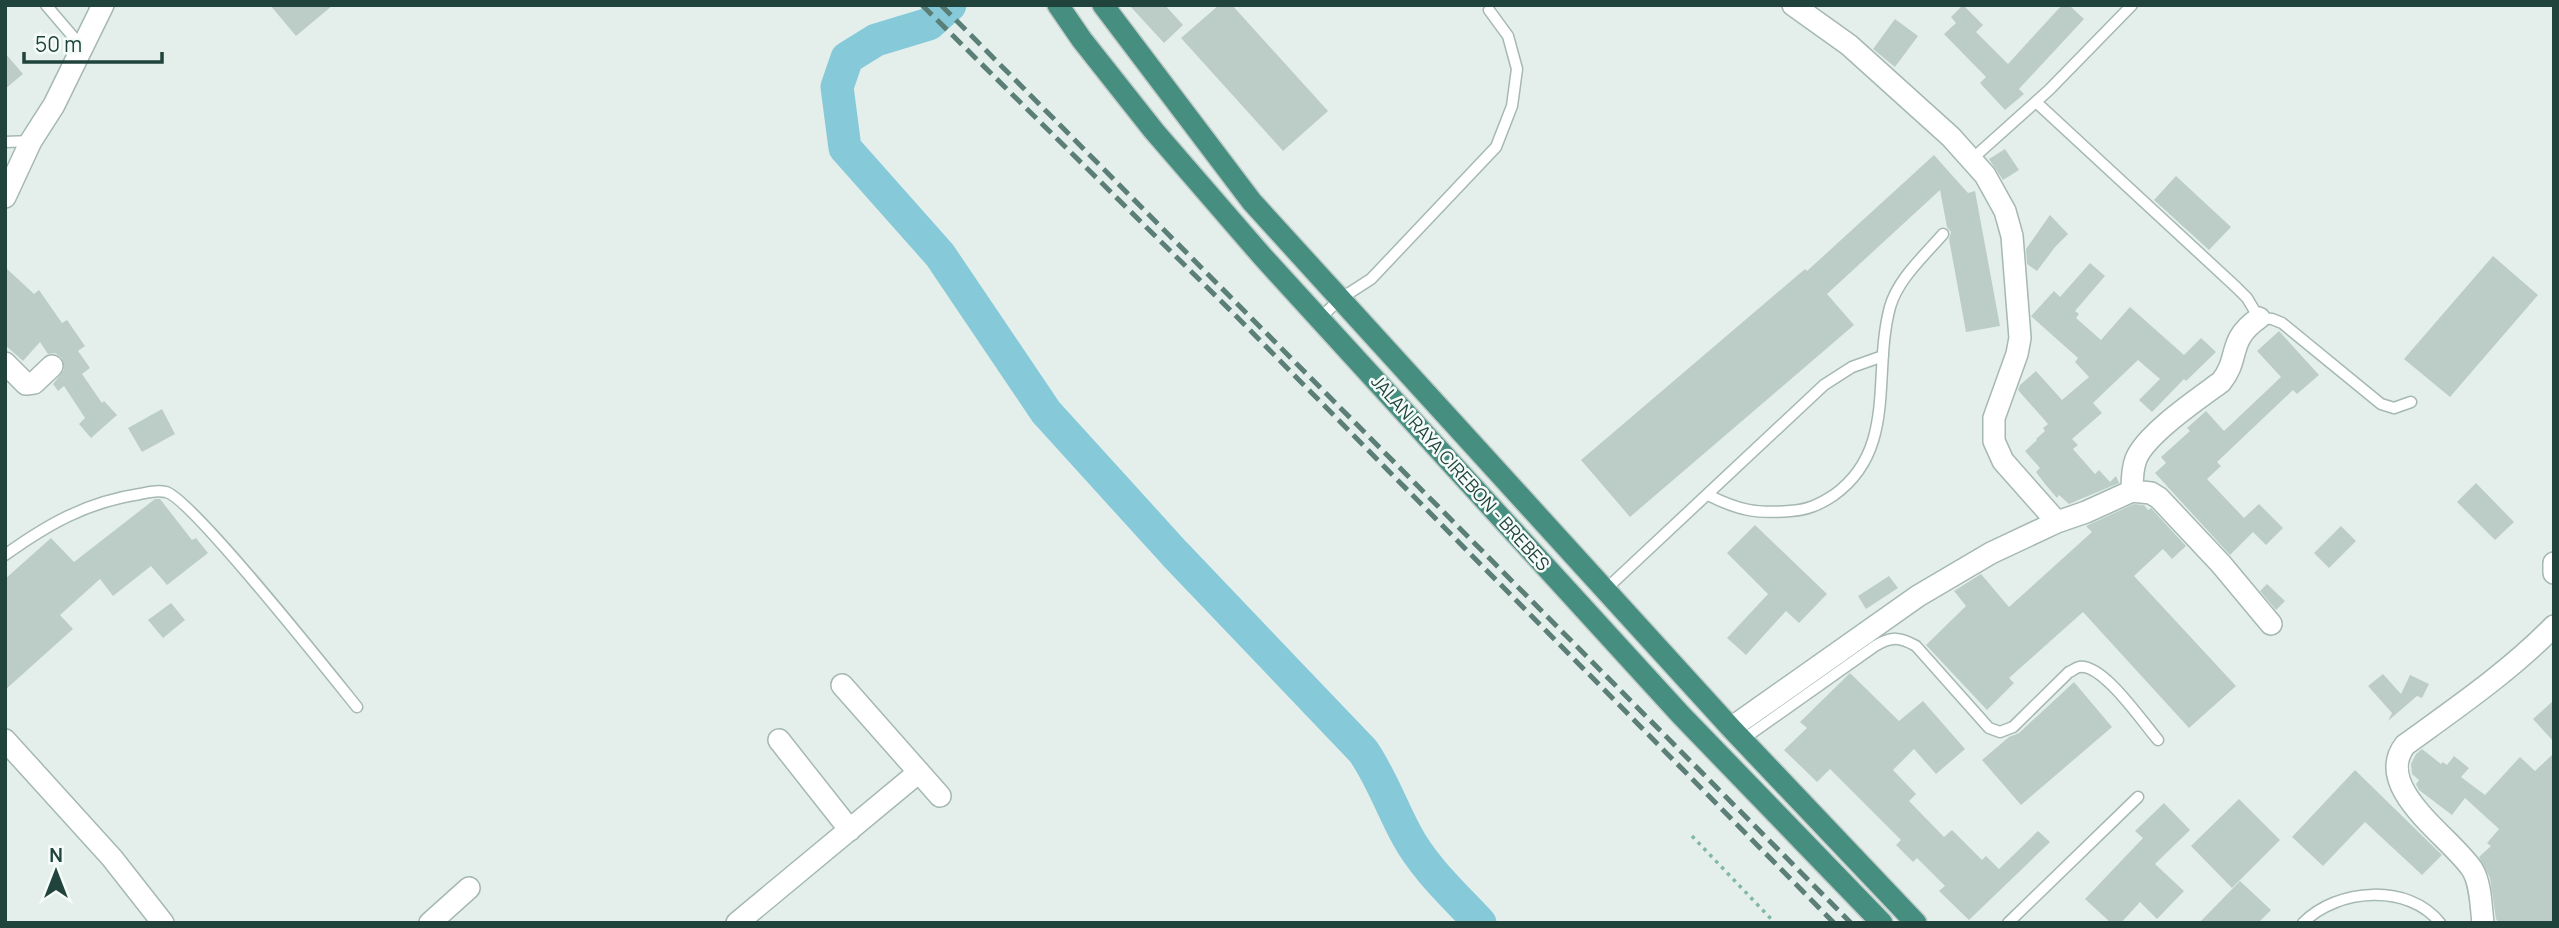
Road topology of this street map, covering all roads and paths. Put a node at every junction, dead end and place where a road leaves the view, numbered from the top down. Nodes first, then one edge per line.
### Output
1 (46, 5) edge
2 (103, 5) edge
3 (1058, 5) edge
4 (1103, 5) edge
5 (2132, 5) edge
6 (1804, 9) edge
7 (1489, 10) dead end
8 (81, 46) junction
9 (2036, 102) junction
10 (31, 141) junction
11 (5, 142) edge
12 (1972, 159) junction
13 (5, 197) edge
14 (1943, 234) dead end
15 (1340, 299) junction
16 (1320, 318) junction
17 (2259, 318) junction
18 (1883, 356) junction
19 (5, 363) edge
20 (52, 366) dead end
21 (2412, 402) dead end
22 (2132, 491) junction
23 (1708, 495) junction
24 (2057, 522) junction
25 (5, 555) edge
26 (2554, 562) edge
27 (2554, 573) edge
28 (1605, 590) junction
29 (2272, 624) dead end
30 (2554, 626) edge
31 (842, 685) dead end
32 (357, 707) dead end
33 (1736, 734) junction
34 (5, 740) edge
35 (779, 740) dead end
36 (2158, 740) dead end
37 (919, 772) junction
38 (940, 796) dead end
39 (2138, 797) dead end
40 (850, 830) junction
41 (1692, 836) dead end
42 (469, 888) dead end
43 (438, 920) edge
44 (163, 923) edge
45 (737, 923) edge
46 (1775, 923) edge
47 (1882, 923) edge
48 (1916, 923) edge
49 (2008, 923) edge
50 (2303, 923) edge
51 (2440, 923) edge
52 (2483, 923) edge

1 - 8 lane
2 - 8 street
3 - 16 highway, JALAN RAYA CIREBON - BREBES
4 - 15 highway, JALAN RAYA CIREBON - BREBES
5 - 9 lane
6 - 12 street
7 - 15 lane
8 - 10 street
9 - 12 lane
9 - 17 lane
10 - 11 lane
10 - 13 street
12 - 24 street
14 - 18 lane
15 - 16 lane
15 - 28 highway, JALAN RAYA CIREBON - BREBES
16 - 47 highway, JALAN RAYA CIREBON - BREBES
17 - 21 lane
17 - 22 street
18 - 23 lane
18 - 23 lane
19 - 20 street
22 - 24 street
22 - 29 street
23 - 28 lane
24 - 33 street
25 - 32 lane
26 - 27 street
28 - 33 highway, JALAN RAYA CIREBON - BREBES
30 - 52 street
31 - 37 street
33 - 36 lane
33 - 48 highway, JALAN RAYA CIREBON - BREBES
34 - 44 street
35 - 40 street
37 - 38 street
37 - 40 street
39 - 49 lane
40 - 45 street
41 - 46 path
42 - 43 street
50 - 51 lane

